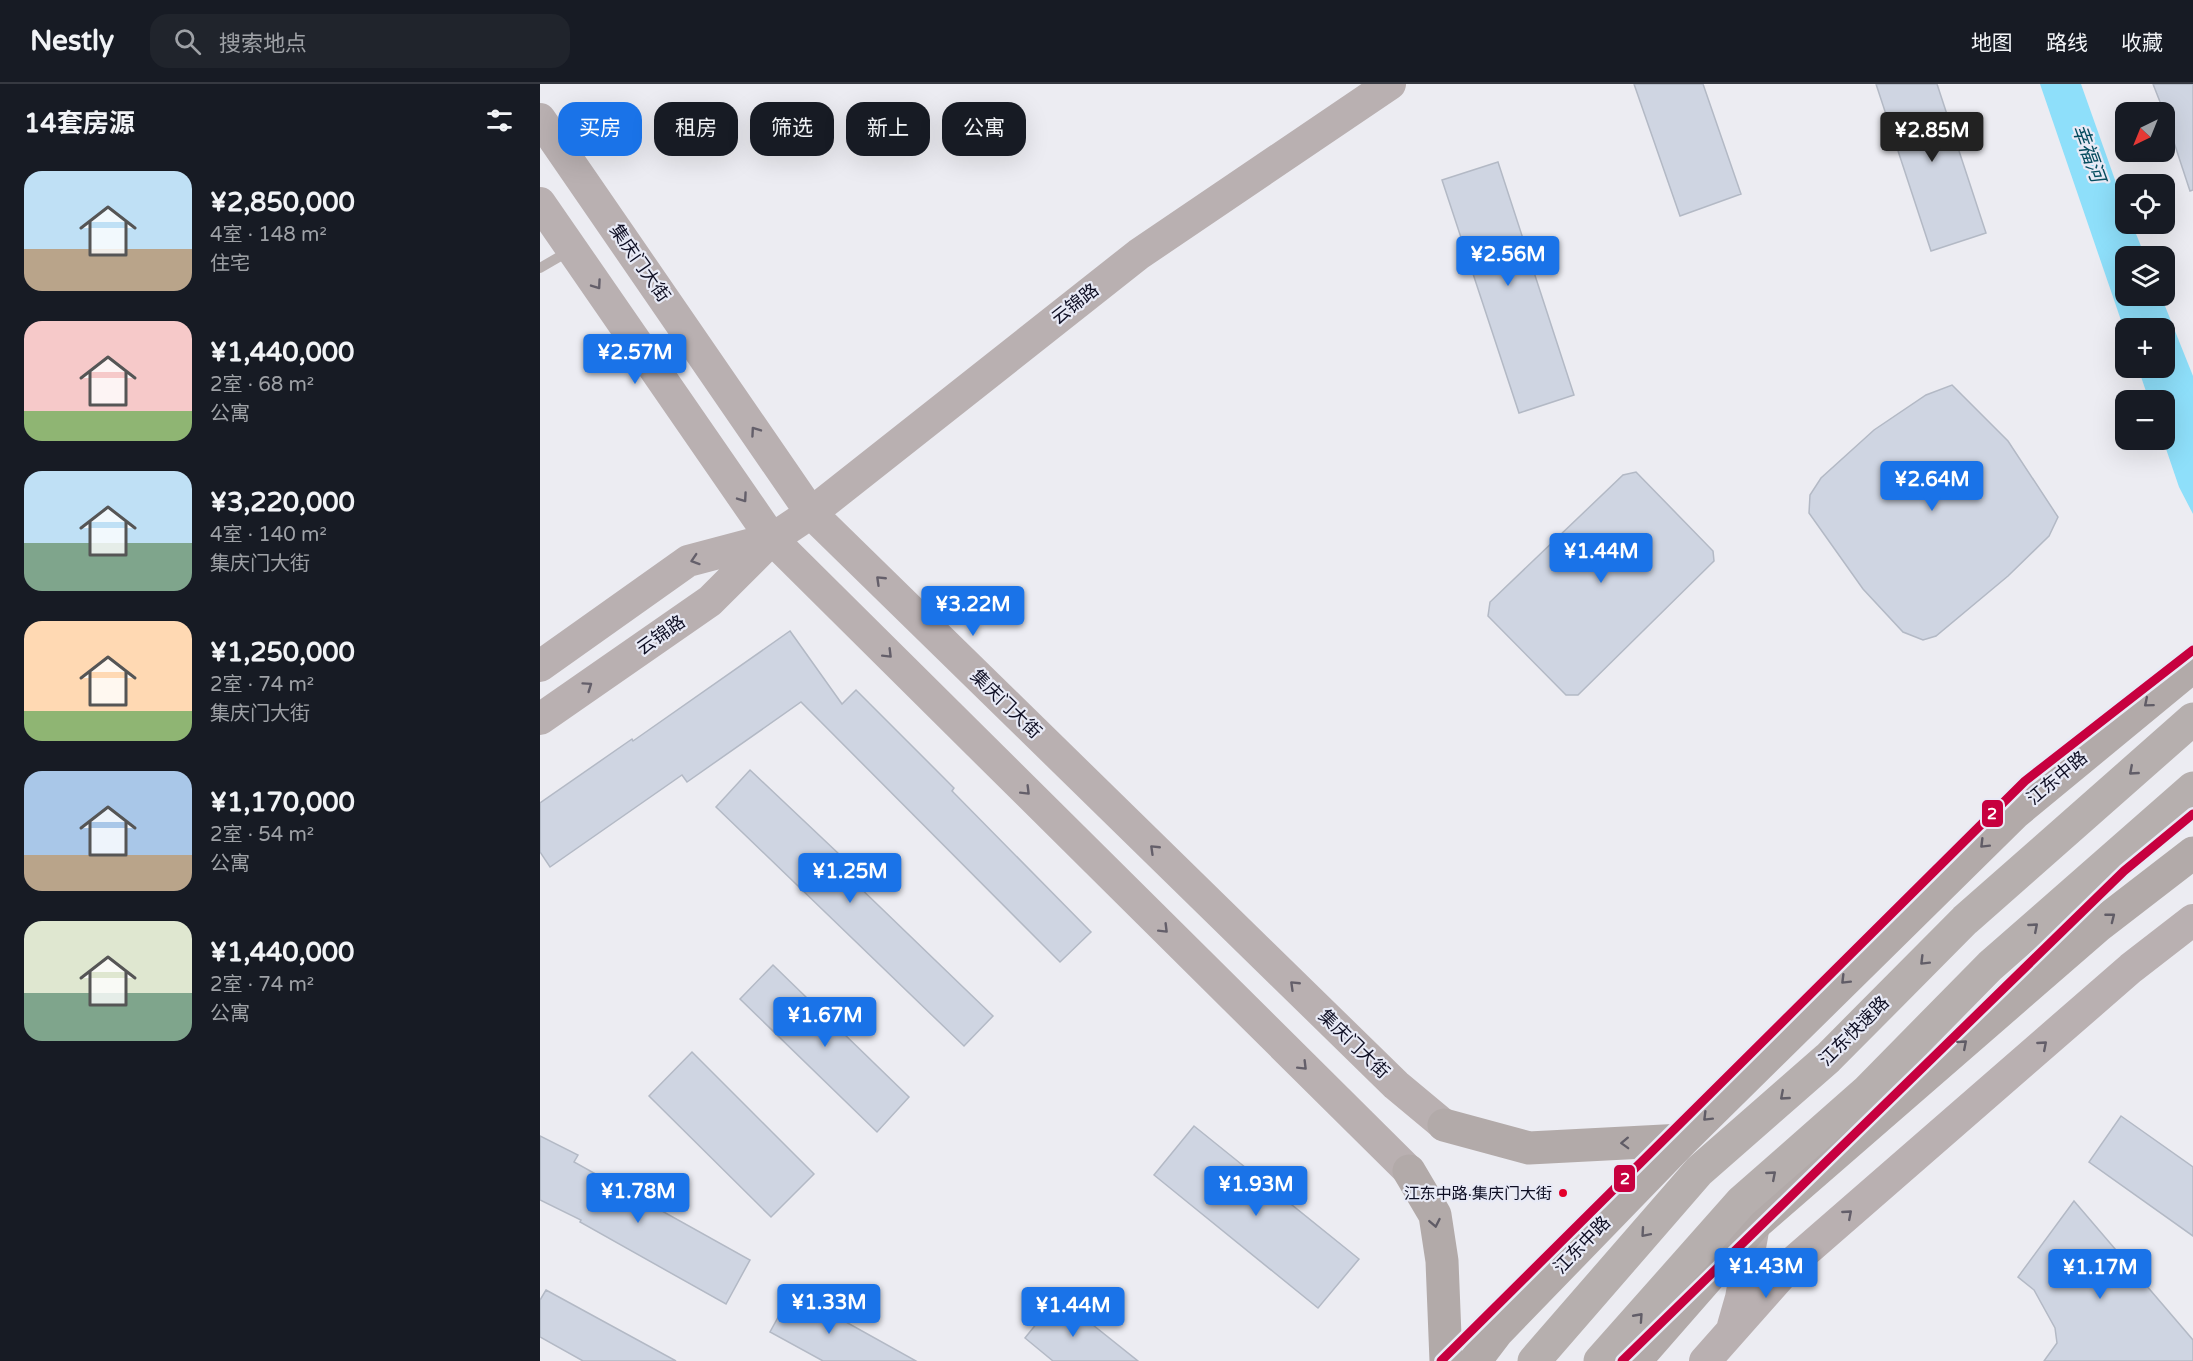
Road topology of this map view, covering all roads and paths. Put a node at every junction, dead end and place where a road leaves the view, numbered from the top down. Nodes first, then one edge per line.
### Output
1 (1390, 84) edge
2 (540, 119) edge
3 (540, 203) edge
4 (572, 249) junction
5 (540, 268) edge
6 (811, 513) junction
7 (772, 539) junction
8 (540, 666) edge
9 (2193, 666) edge
10 (540, 719) edge
11 (2193, 719) edge
12 (2193, 788) edge
13 (2193, 853) edge
14 (2193, 920) edge
15 (1444, 1125) joint
16 (1683, 1140) junction
17 (1409, 1172) joint
18 (1754, 1225) junction
19 (1732, 1331) junction
20 (1446, 1361) edge
21 (1475, 1361) edge
22 (1534, 1361) edge
23 (1600, 1361) edge
24 (1635, 1361) edge
25 (1706, 1361) edge
26 (1723, 1361) edge

1 - 6 main road, 云锦路
6 -> 2 main road, 集庆门大街
3 - 4 main road
4 - 5 lane
4 -> 7 main road
6 - 7 main road, 云锦路
15 -> 6 main road, 集庆门大街
7 -> 8 main road, 云锦路
10 -> 7 main road, 云锦路
7 -> 17 main road
9 -> 16 main road, 江东中路
11 -> 22 highway, 江东快速路
23 -> 12 highway
18 -> 13 main road
19 -> 14 main road
16 -> 15 main road
16 - 21 main road, 江东中路
17 -> 20 main road
18 - 19 main road
18 - 24 main road
19 - 25 main road
19 - 26 main road

